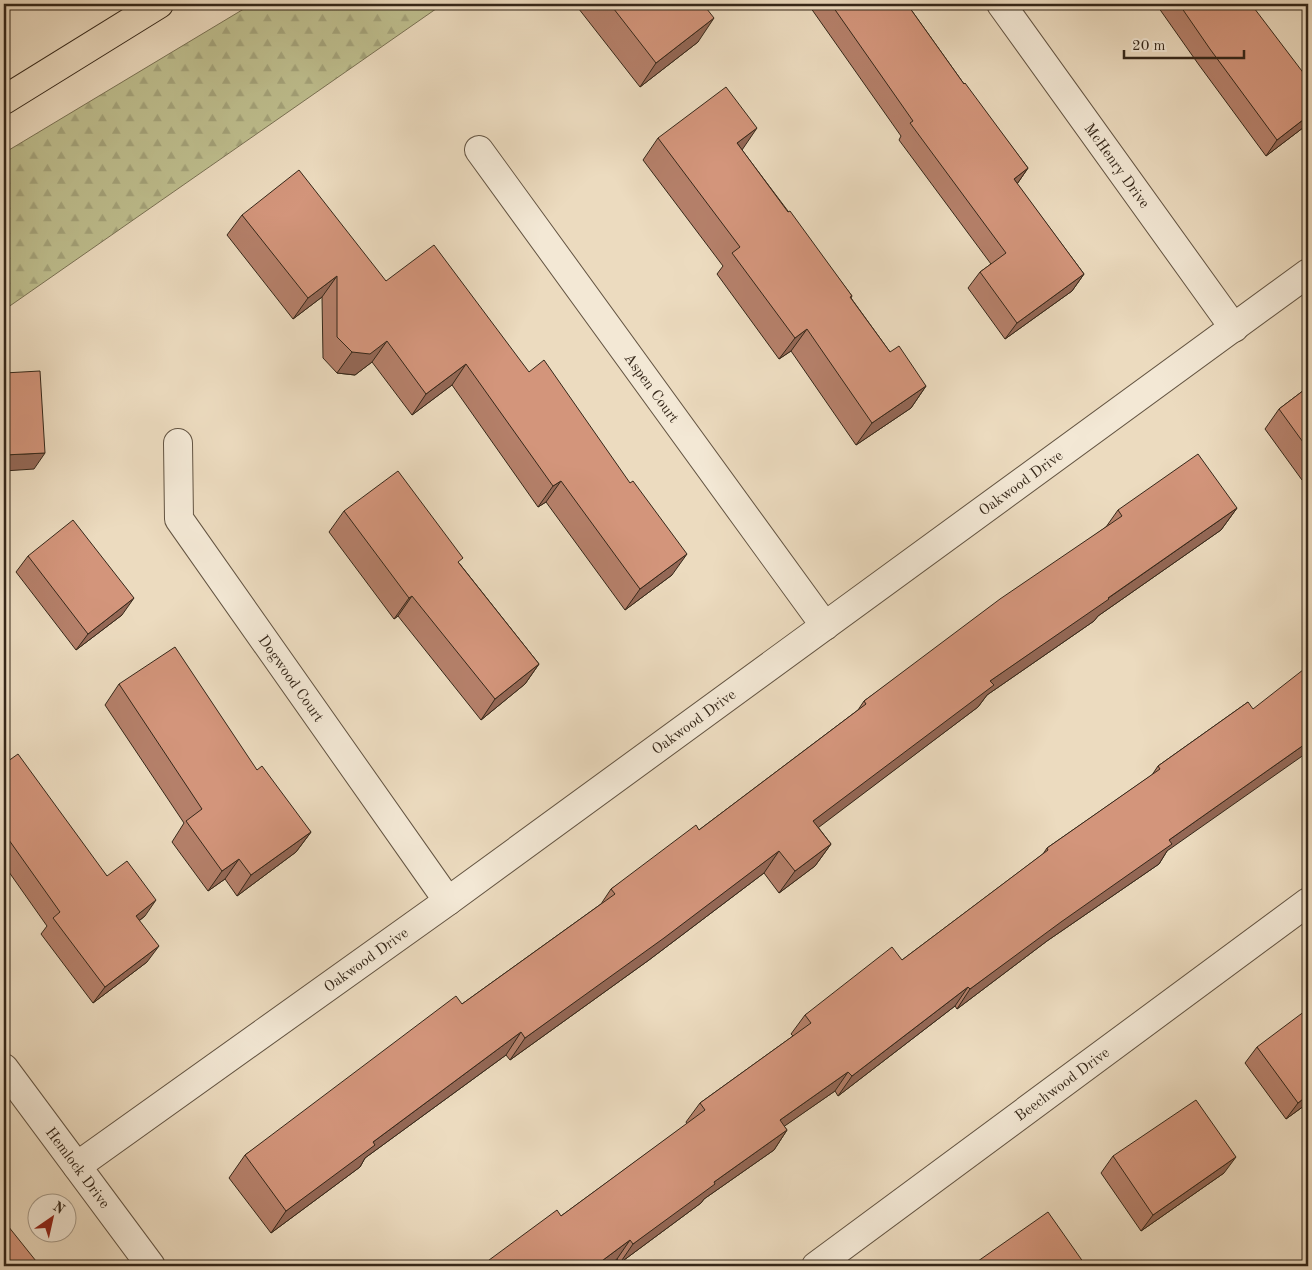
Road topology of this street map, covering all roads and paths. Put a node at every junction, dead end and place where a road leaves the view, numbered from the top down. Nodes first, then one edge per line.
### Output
1 (159, 4) edge
2 (1000, 4) edge
3 (4, 100) edge
4 (479, 150) dead end
5 (1308, 273) edge
6 (1234, 328) junction
7 (178, 443) dead end
8 (825, 626) junction
9 (448, 901) junction
10 (1308, 902) edge
11 (4, 1068) edge
12 (77, 1166) junction
13 (151, 1266) edge
14 (816, 1266) edge

1 - 3 highway
2 - 6 street, McHenry Drive
4 - 8 street, Aspen Court
5 - 6 street, Oakwood Drive
6 - 8 street, Oakwood Drive
7 - 9 street, Dogwood Court
8 - 9 street, Oakwood Drive
9 - 12 street, Oakwood Drive
10 - 14 street, Beechwood Drive
11 - 12 street, Hemlock Drive
12 - 13 street, Hemlock Drive

